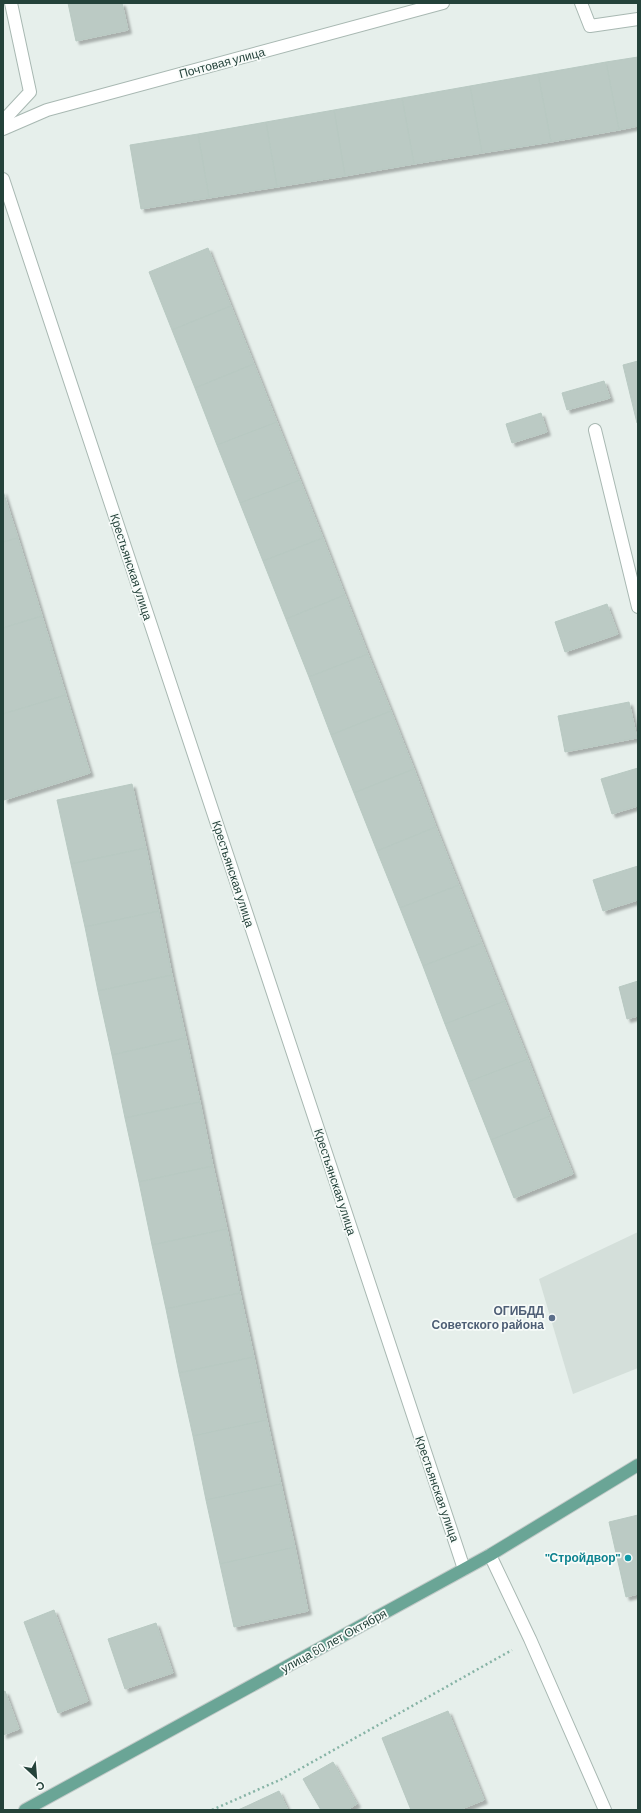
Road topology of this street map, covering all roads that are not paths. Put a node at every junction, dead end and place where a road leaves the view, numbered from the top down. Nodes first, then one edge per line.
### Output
1 (12, 3) edge
2 (443, 3) edge
3 (581, 3) edge
4 (638, 19) edge
5 (3, 121) edge
6 (3, 129) edge
7 (3, 179) edge
8 (595, 430) dead end
9 (638, 607) edge
10 (638, 1465) edge
11 (490, 1555) junction
12 (464, 1569) junction
13 (25, 1810) edge
14 (606, 1810) edge

1 - 5 street
2 - 6 street, Почтовая улица
3 - 4 street
7 - 12 street, Крестьянская улица
8 - 9 street
10 - 11 main road, улица 60 лет Октября
11 - 12 main road, улица 60 лет Октября
11 - 14 street
12 - 13 main road, улица 60 лет Октября

